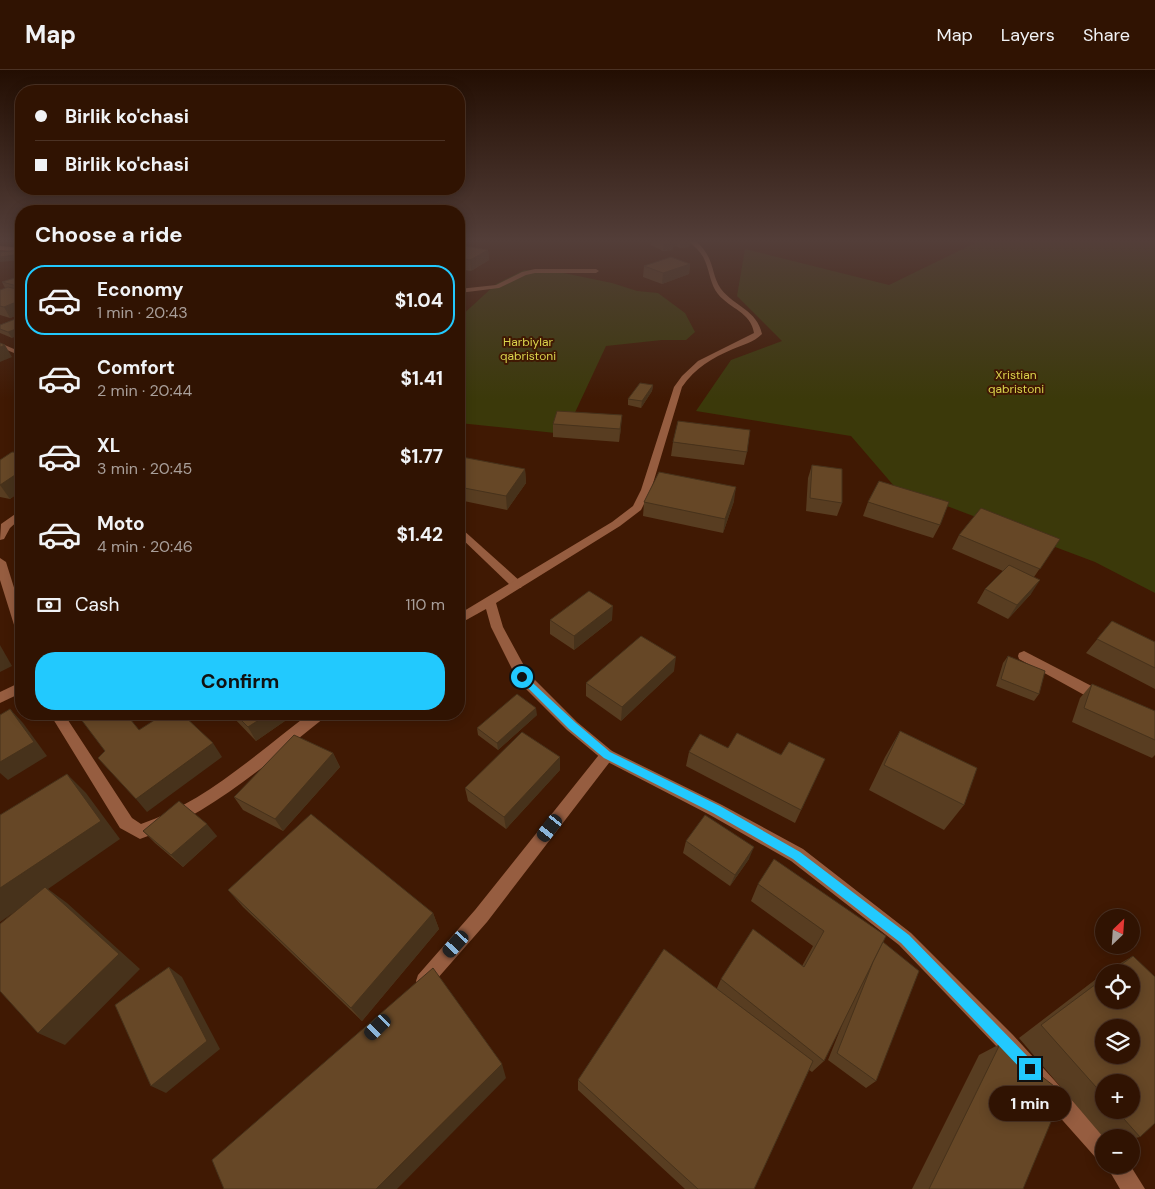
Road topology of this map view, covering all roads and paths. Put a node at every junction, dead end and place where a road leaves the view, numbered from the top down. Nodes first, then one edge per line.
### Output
1 (721, 294) edge
2 (0, 345) edge
3 (15, 351) edge
4 (15, 518) edge
5 (0, 537) edge
6 (465, 537) edge
7 (0, 562) edge
8 (517, 585) junction
9 (490, 602) junction
10 (15, 609) edge
11 (465, 617) edge
12 (1024, 656) dead end
13 (15, 690) edge
14 (0, 698) edge
15 (1111, 703) edge
16 (61, 720) edge
17 (311, 720) edge
18 (607, 755) junction
19 (412, 994) edge
20 (1095, 1140) edge
21 (1124, 1174) edge
22 (1134, 1189) edge

1 - 8 street
2 - 3 lane
4 - 5 street
6 - 8 lane
7 - 10 street
8 - 9 street
9 - 11 street
9 - 18 street
12 - 15 street
13 - 14 street
16 - 17 street
18 - 19 lane
18 - 20 street
21 - 22 street

